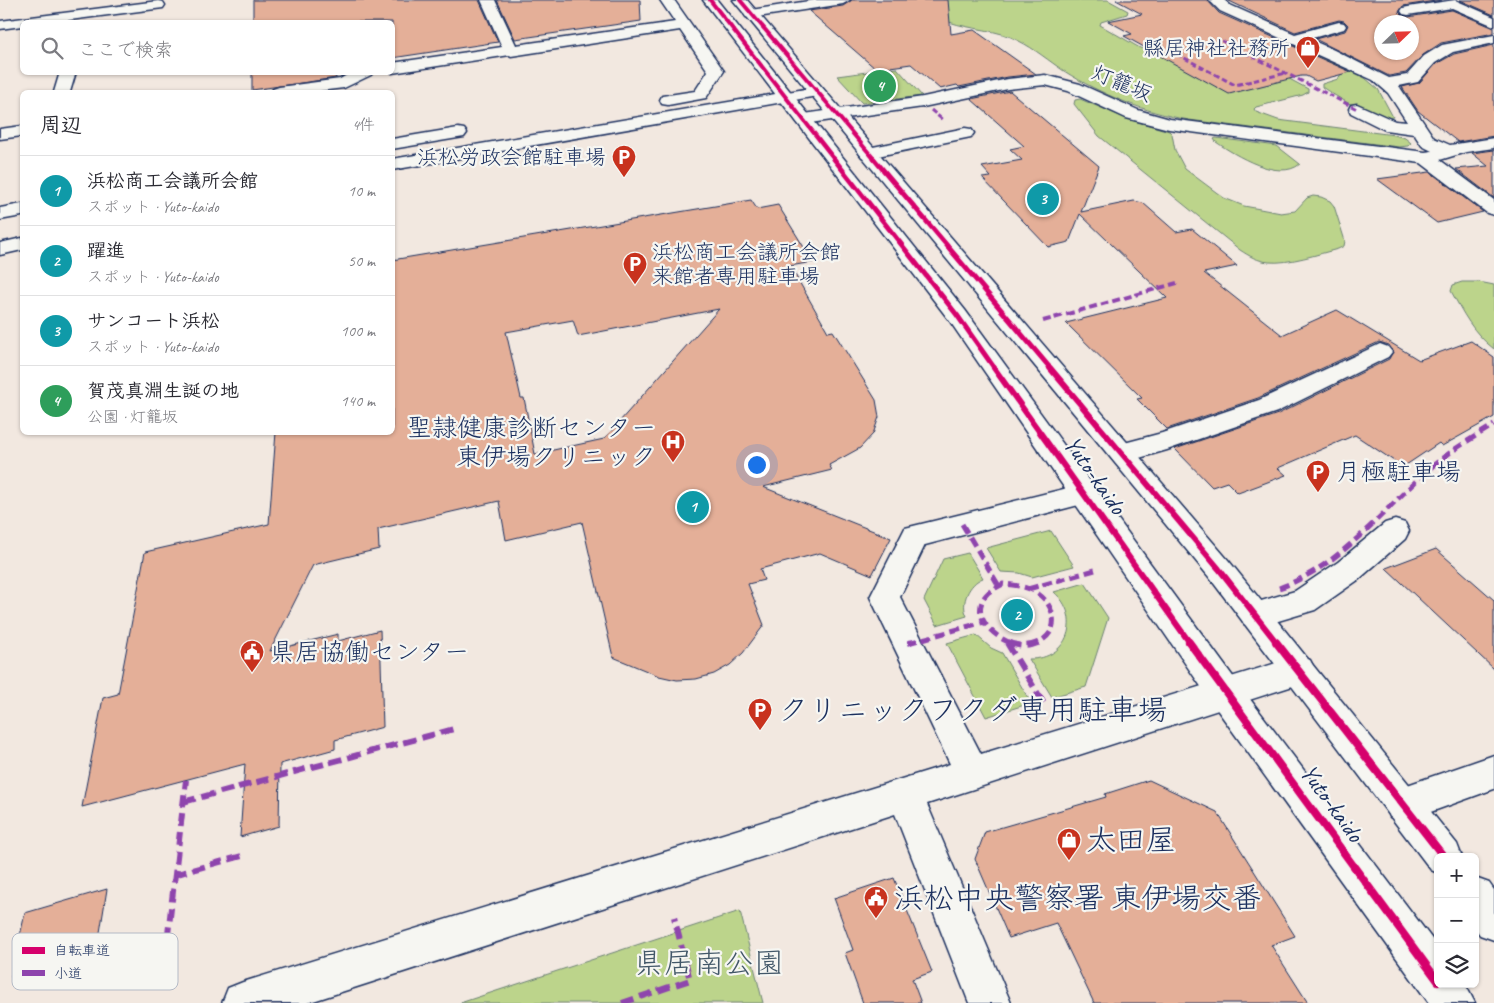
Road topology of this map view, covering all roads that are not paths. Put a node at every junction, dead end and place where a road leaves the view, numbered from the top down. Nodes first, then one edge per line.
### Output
1 (488, 0) edge
2 (667, 0) edge
3 (710, 0) edge
4 (843, 0) edge
5 (1216, 0) edge
6 (158, 5) dead end
7 (746, 7) edge
8 (1408, 11) dead end
9 (86, 18) edge
10 (57, 20) edge
11 (1494, 22) edge
12 (20, 23) edge
13 (0, 24) edge
14 (685, 26) junction
15 (1339, 26) dead end
16 (1294, 39) junction
17 (1494, 39) edge
18 (511, 51) junction
19 (395, 68) edge
20 (67, 75) edge
21 (359, 75) edge
22 (1387, 83) junction
23 (63, 90) edge
24 (293, 90) edge
25 (817, 92) junction
26 (786, 97) junction
27 (654, 103) dead end
28 (1357, 109) dead end
29 (836, 114) junction
30 (804, 119) junction
31 (1420, 129) junction
32 (20, 131) edge
33 (470, 131) dead end
34 (965, 133) dead end
35 (0, 134) edge
36 (1494, 143) edge
37 (395, 144) edge
38 (1448, 152) junction
39 (868, 153) junction
40 (1426, 158) junction
41 (395, 164) edge
42 (1494, 209) edge
43 (20, 210) edge
44 (0, 214) edge
45 (20, 244) edge
46 (0, 249) edge
47 (1380, 352) dead end
48 (1122, 454) junction
49 (1084, 494) junction
50 (1395, 531) dead end
51 (1255, 614) junction
52 (1299, 670) junction
53 (1225, 693) junction
54 (1494, 772) edge
55 (972, 773) junction
56 (905, 794) junction
57 (1403, 804) junction
58 (1441, 853) edge
59 (1476, 898) edge
60 (1494, 921) edge
61 (1434, 976) edge
62 (1443, 988) edge
63 (243, 1003) edge
64 (990, 1003) edge
65 (1454, 1003) edge

1 - 18 street
2 - 14 street
3 - 26 street, Yuto-kaido
4 - 7 street
5 - 16 street
6 - 9 street
7 - 25 street, Yuto-kaido
8 - 11 street
9 - 10 street
12 - 13 street
14 - 18 street
14 - 27 street
15 - 16 street
16 - 22 street
17 - 22 street
18 - 19 street
20 - 23 street
21 - 24 street
22 - 31 street
25 - 26 street
25 - 29 street, Yuto-kaido
26 - 30 street, Yuto-kaido
26 - 41 street
28 - 31 street
29 - 30 street, 灯籠坂
29 - 39 street, Yuto-kaido
29 - 40 street, 灯籠坂
30 - 49 street, Yuto-kaido
31 - 38 street
32 - 35 street
33 - 37 street
34 - 39 street
36 - 38 street
38 - 40 street
39 - 48 street, Yuto-kaido
40 - 42 street
43 - 44 street
45 - 46 street
47 - 48 street
48 - 51 street, Yuto-kaido
49 - 53 street, Yuto-kaido
49 - 55 street
50 - 51 street
51 - 52 street, Yuto-kaido
52 - 53 street
52 - 57 street, Yuto-kaido
53 - 55 street
53 - 61 street, Yuto-kaido
54 - 57 street
55 - 56 street
56 - 63 street
56 - 64 street
57 - 58 street, Yuto-kaido
59 - 60 street
62 - 65 street

